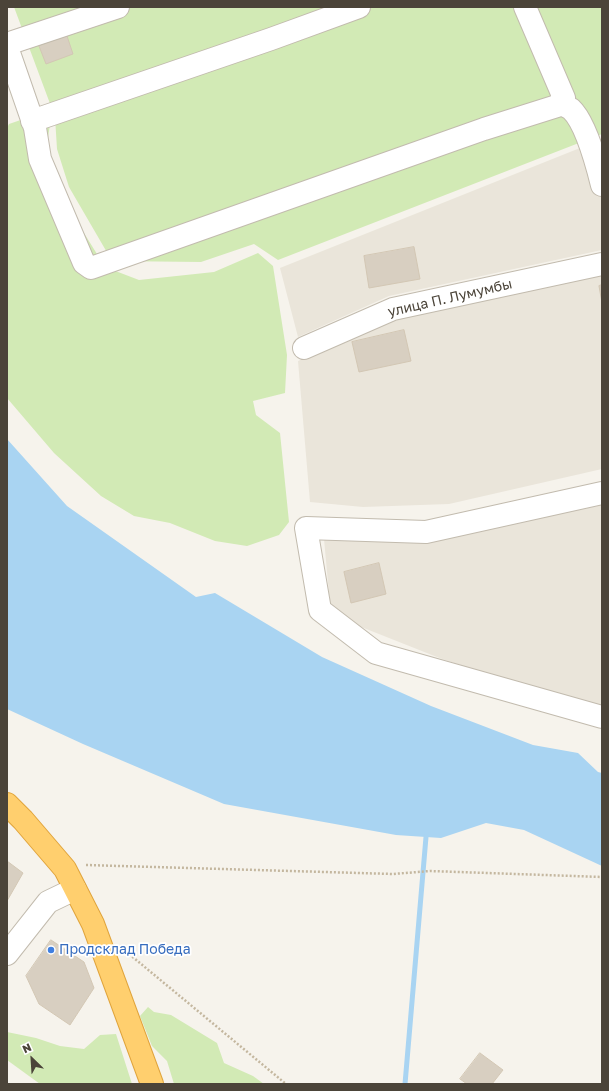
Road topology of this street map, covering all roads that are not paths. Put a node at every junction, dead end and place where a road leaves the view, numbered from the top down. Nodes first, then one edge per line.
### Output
1 (118, 7) edge
2 (359, 7) edge
3 (525, 7) edge
4 (7, 44) edge
5 (7, 47) edge
6 (560, 102) junction
7 (32, 121) junction
8 (602, 185) edge
9 (602, 264) edge
10 (304, 348) dead end
11 (602, 493) edge
12 (602, 716) edge
13 (7, 804) edge
14 (75, 889) junction
15 (7, 954) edge
16 (152, 1084) edge

1 - 4 street
2 - 7 street
3 - 6 street
5 - 7 street
6 - 7 street
6 - 8 street
9 - 10 street, улица П. Лумумбы
11 - 12 street
13 - 14 highway
14 - 15 street
14 - 16 highway

